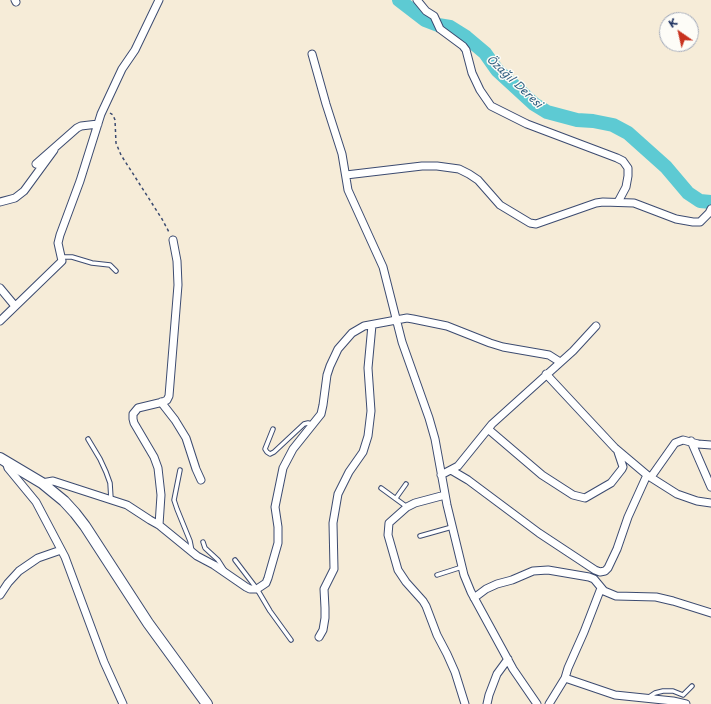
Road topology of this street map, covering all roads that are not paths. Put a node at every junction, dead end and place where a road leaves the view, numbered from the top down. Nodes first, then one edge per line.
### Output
1 (159, 0) edge
2 (417, 0) edge
3 (312, 54) dead end
4 (98, 124) junction
5 (54, 150) junction
6 (36, 164) dead end
7 (346, 175) junction
8 (0, 202) edge
9 (618, 202) junction
10 (711, 209) edge
11 (173, 240) road end
12 (62, 257) junction
13 (116, 271) dead end
14 (0, 288) edge
15 (14, 306) junction
16 (397, 320) junction
17 (0, 321) edge
18 (372, 325) junction
19 (596, 326) dead end
20 (560, 362) junction
21 (546, 374) junction
22 (160, 402) junction
23 (313, 425) junction
24 (488, 429) junction
25 (273, 430) dead end
26 (88, 439) dead end
27 (691, 442) junction
28 (711, 444) edge
29 (618, 452) junction
30 (3, 460) edge
31 (180, 470) dead end
32 (451, 470) junction
33 (441, 475) junction
34 (649, 476) junction
35 (201, 480) dead end
36 (42, 484) junction
37 (406, 484) dead end
38 (711, 487) edge
39 (381, 488) dead end
40 (445, 495) junction
41 (396, 498) junction
42 (111, 499) junction
43 (711, 503) edge
44 (407, 507) junction
45 (159, 525) junction
46 (452, 527) junction
47 (420, 536) dead end
48 (203, 542) dead end
49 (61, 550) junction
50 (192, 553) junction
51 (235, 560) dead end
52 (462, 567) junction
53 (226, 573) junction
54 (437, 575) dead end
55 (601, 588) junction
56 (257, 589) junction
57 (0, 595) edge
58 (474, 598) junction
59 (711, 613) edge
60 (319, 637) dead end
61 (291, 640) dead end
62 (508, 659) junction
63 (566, 678) junction
64 (692, 686) dead end
65 (644, 700) edge
66 (123, 704) edge
67 (208, 704) edge
68 (465, 704) edge
69 (487, 704) edge
70 (537, 704) edge
71 (549, 704) edge
72 (686, 704) edge

1 - 4 street
2 - 9 street
3 - 7 street
4 - 5 street
4 - 12 street
5 - 6 street
5 - 8 street
7 - 9 street
7 - 16 street
9 - 10 street
11 - 22 street
12 - 13 lane
12 - 15 street
14 - 15 street
15 - 17 street
16 - 18 street
16 - 20 street
16 - 33 street
18 - 23 street
18 - 60 street
19 - 20 street
20 - 21 street
21 - 24 street
21 - 29 street
22 - 35 street
22 - 45 street
23 - 25 lane
23 - 56 street
24 - 29 street
24 - 32 street
26 - 42 lane
27 - 28 street
27 - 34 street
27 - 38 street
29 - 34 street
30 - 36 street
30 - 49 street
31 - 50 lane
32 - 33 street
32 - 34 street
33 - 40 street
34 - 43 street
36 - 42 street
36 - 67 street
37 - 41 lane
39 - 41 lane
40 - 44 street
40 - 46 street
41 - 44 lane
42 - 45 street
44 - 68 street
45 - 50 street
46 - 47 lane
46 - 52 street
48 - 53 lane
49 - 57 street
49 - 66 street
50 - 53 street
51 - 56 lane
52 - 54 lane
52 - 58 street
53 - 56 street
55 - 58 street
55 - 59 street
55 - 63 street
56 - 61 lane
58 - 62 street
62 - 69 street
62 - 70 street
63 - 65 street
63 - 71 street
64 - 65 lane
65 - 72 street

